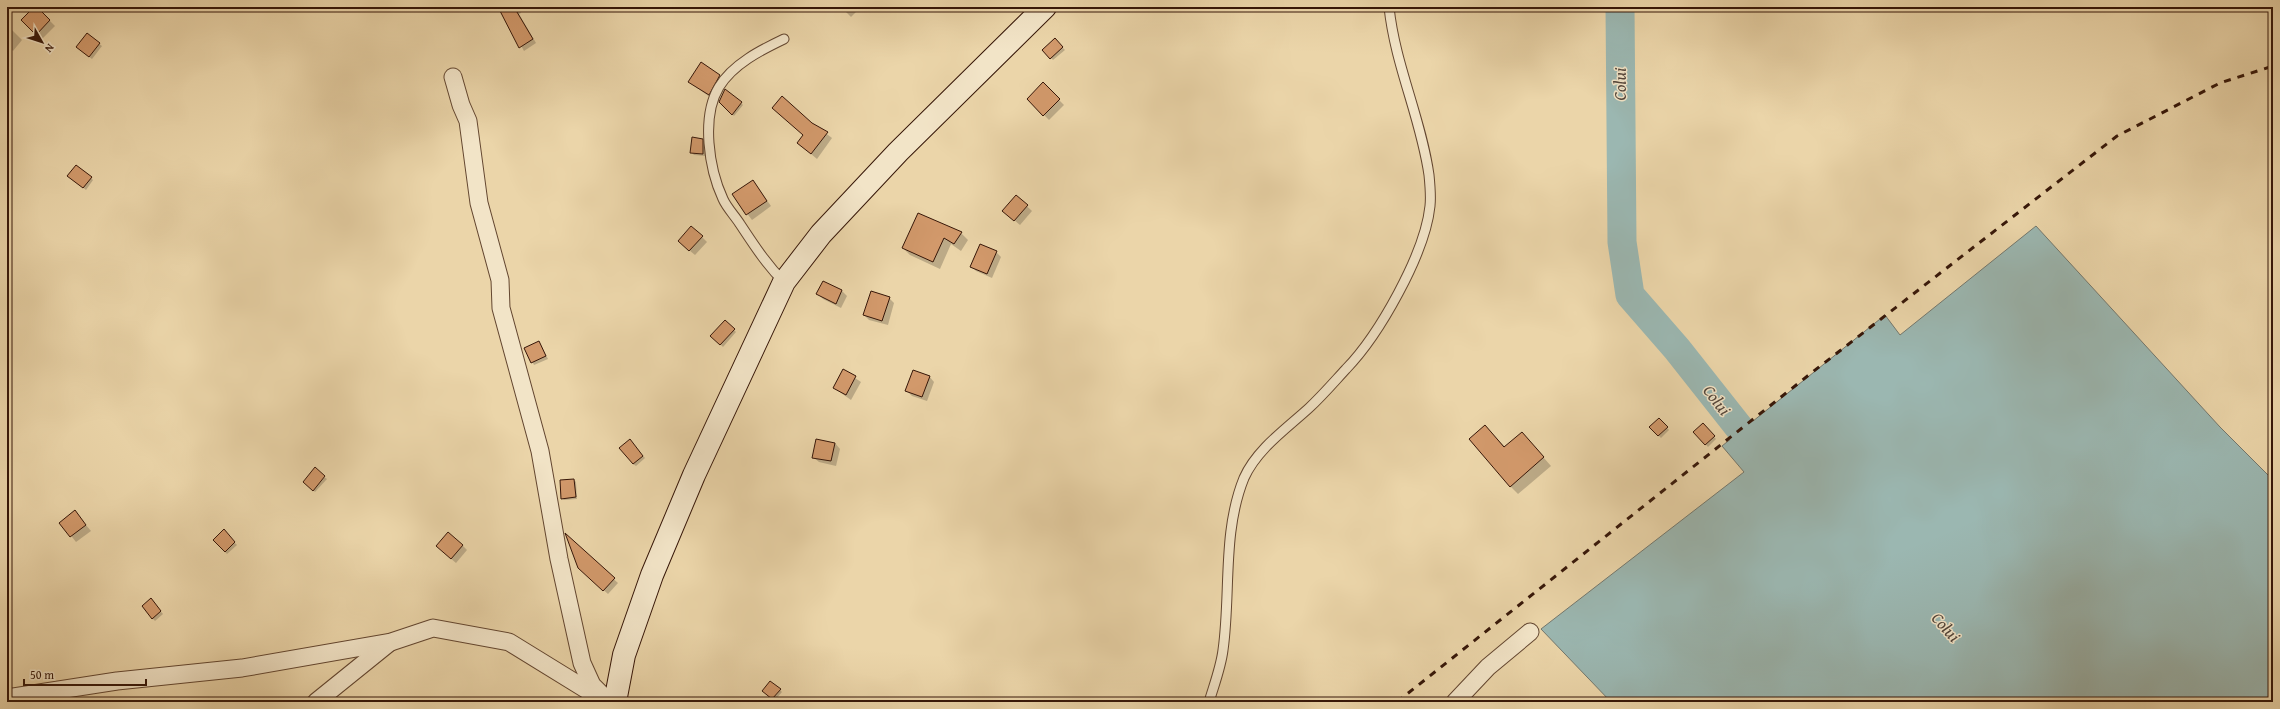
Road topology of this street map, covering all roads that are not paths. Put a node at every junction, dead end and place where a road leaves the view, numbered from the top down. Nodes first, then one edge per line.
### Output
1 (1045, 7) edge
2 (1389, 7) edge
3 (784, 39) dead end
4 (453, 77) dead end
5 (784, 282) junction
6 (1530, 632) dead end
7 (391, 642) junction
8 (7, 698) edge
9 (316, 702) edge
10 (608, 702) edge
11 (615, 702) edge
12 (1209, 702) edge
13 (1455, 702) edge

1 - 5 street
2 - 12 lane
3 - 5 lane
4 - 10 street
5 - 11 street
6 - 13 street
7 - 8 street
7 - 9 street
7 - 10 street

